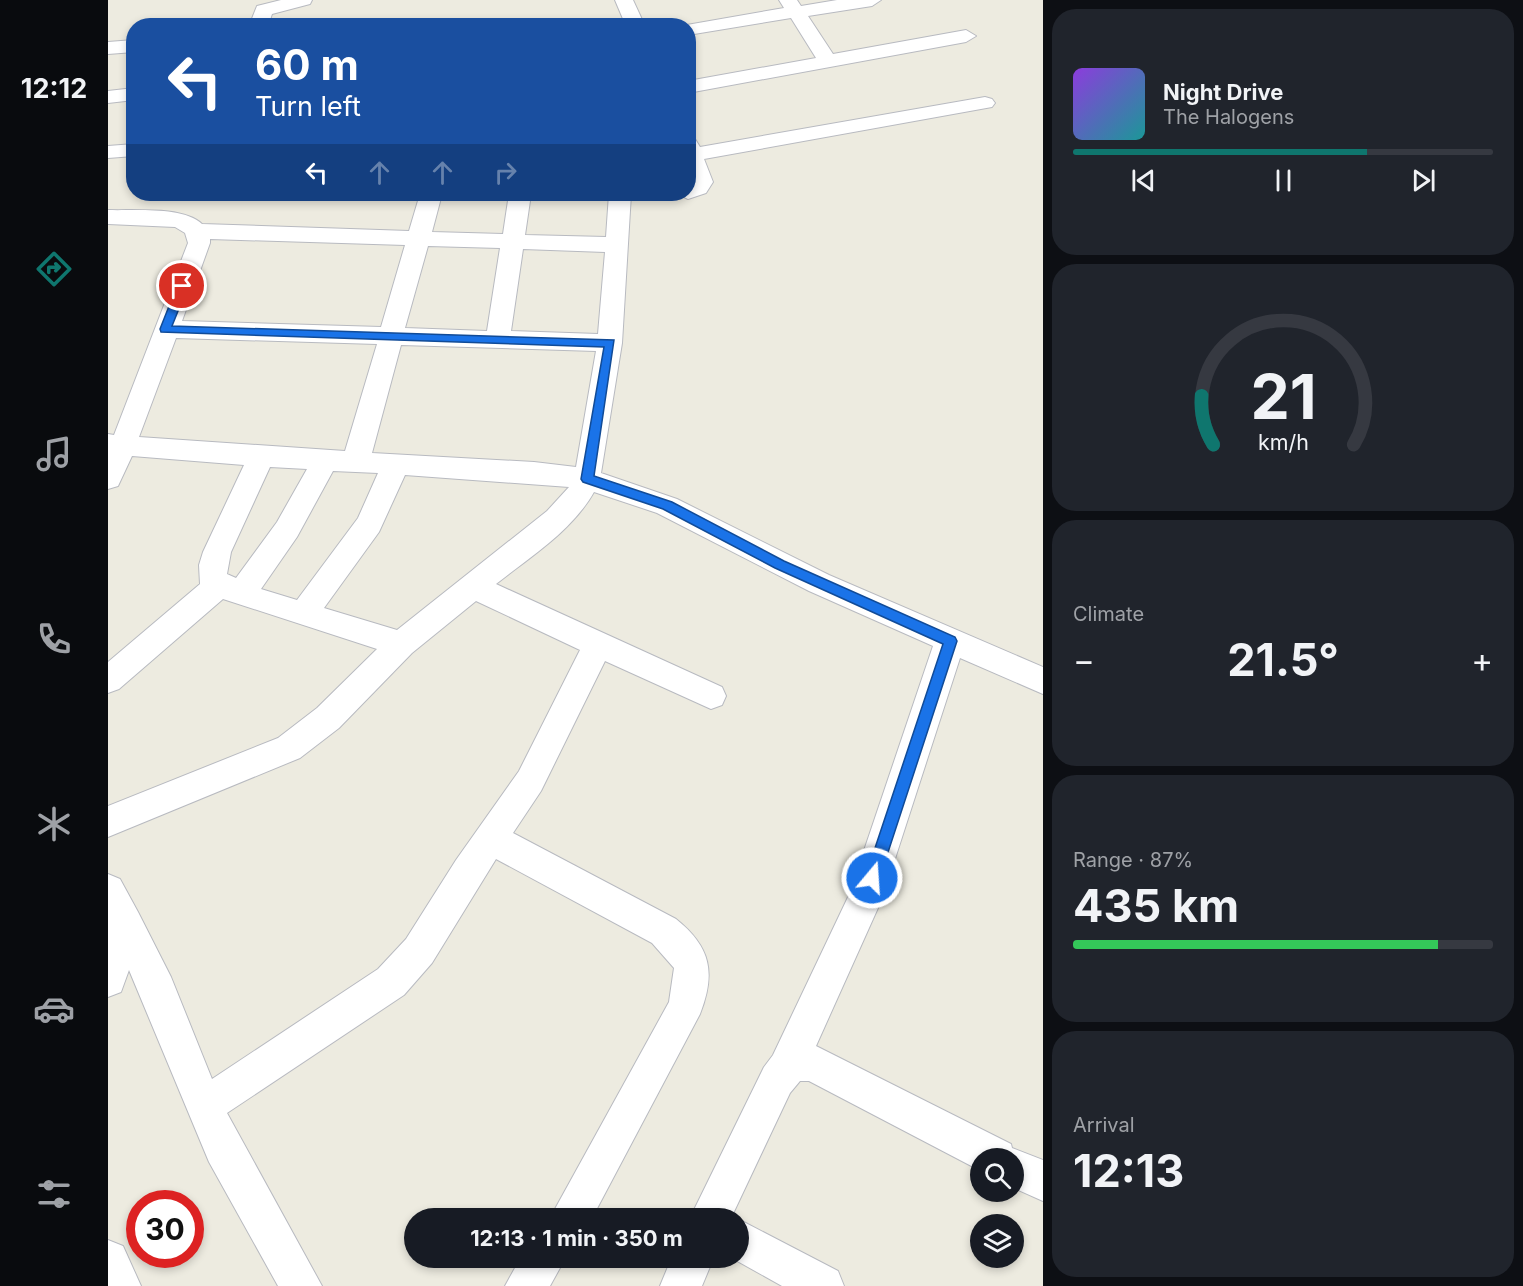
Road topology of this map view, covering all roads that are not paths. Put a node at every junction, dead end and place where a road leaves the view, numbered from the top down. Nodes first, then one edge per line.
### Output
1 (303, 0) edge
2 (624, 0) edge
3 (872, 0) edge
4 (792, 6) edge
5 (261, 18) edge
6 (632, 18) edge
7 (696, 27) edge
8 (966, 36) dead end
9 (126, 47) edge
10 (108, 48) edge
11 (828, 61) junction
12 (696, 86) edge
13 (126, 95) edge
14 (108, 97) edge
15 (985, 103) dead end
16 (696, 147) edge
17 (126, 151) edge
18 (108, 152) edge
19 (696, 163) edge
20 (696, 189) edge
21 (429, 201) edge
22 (519, 201) edge
23 (620, 201) edge
24 (108, 217) edge
25 (197, 231) junction
26 (419, 239) junction
27 (512, 242) junction
28 (617, 245) junction
29 (165, 329) junction
30 (391, 336) junction
31 (498, 339) junction
32 (610, 343) junction
33 (116, 444) edge
34 (262, 456) junction
35 (325, 460) junction
36 (356, 461) junction
37 (396, 464) junction
38 (108, 479) edge
39 (587, 479) junction
40 (474, 587) junction
41 (230, 590) junction
42 (303, 614) junction
43 (950, 641) junction
44 (401, 644) junction
45 (598, 645) junction
46 (108, 680) edge
47 (1043, 681) edge
48 (711, 696) dead end
49 (108, 822) edge
50 (491, 839) junction
51 (108, 891) edge
52 (126, 924) junction
53 (108, 979) edge
54 (787, 1066) junction
55 (204, 1106) junction
56 (978, 1148) edge
57 (1024, 1172) edge
58 (1043, 1181) edge
59 (575, 1208) edge
60 (715, 1208) edge
61 (749, 1245) edge
62 (108, 1261) edge
63 (538, 1268) edge
64 (688, 1268) edge
65 (120, 1286) edge
66 (300, 1286) edge
67 (526, 1286) edge
68 (681, 1286) edge
69 (823, 1286) edge

1 - 5 street
2 - 6 street
3 - 4 street
4 - 7 street
4 - 11 street
8 - 11 street
9 - 10 street
11 - 12 street
13 - 14 street
15 - 16 street
17 - 18 street
19 - 20 street
21 - 26 street
22 - 27 street
23 - 28 street
24 - 25 street
25 - 26 street
25 - 29 street
26 - 27 street
26 - 30 street
27 - 28 street
27 - 31 street
28 - 32 street
29 - 30 street
29 - 33 street
30 - 31 street
30 - 36 street
31 - 32 street
32 - 39 street
33 - 34 street
33 - 38 street
34 - 35 street
34 - 41 street
35 - 36 street
35 - 41 street
36 - 37 street
37 - 39 street
37 - 42 street
39 - 40 street
39 - 43 street
40 - 44 street
40 - 45 street
41 - 42 street
41 - 46 street
42 - 44 street
43 - 47 street
43 - 54 street
44 - 49 street
45 - 48 street
45 - 50 street
50 - 55 street
50 - 59 street
51 - 52 street
52 - 53 street
52 - 55 street
54 - 56 street
54 - 60 street
55 - 66 street
57 - 58 street
61 - 69 street
62 - 65 street
63 - 67 street
64 - 68 street

